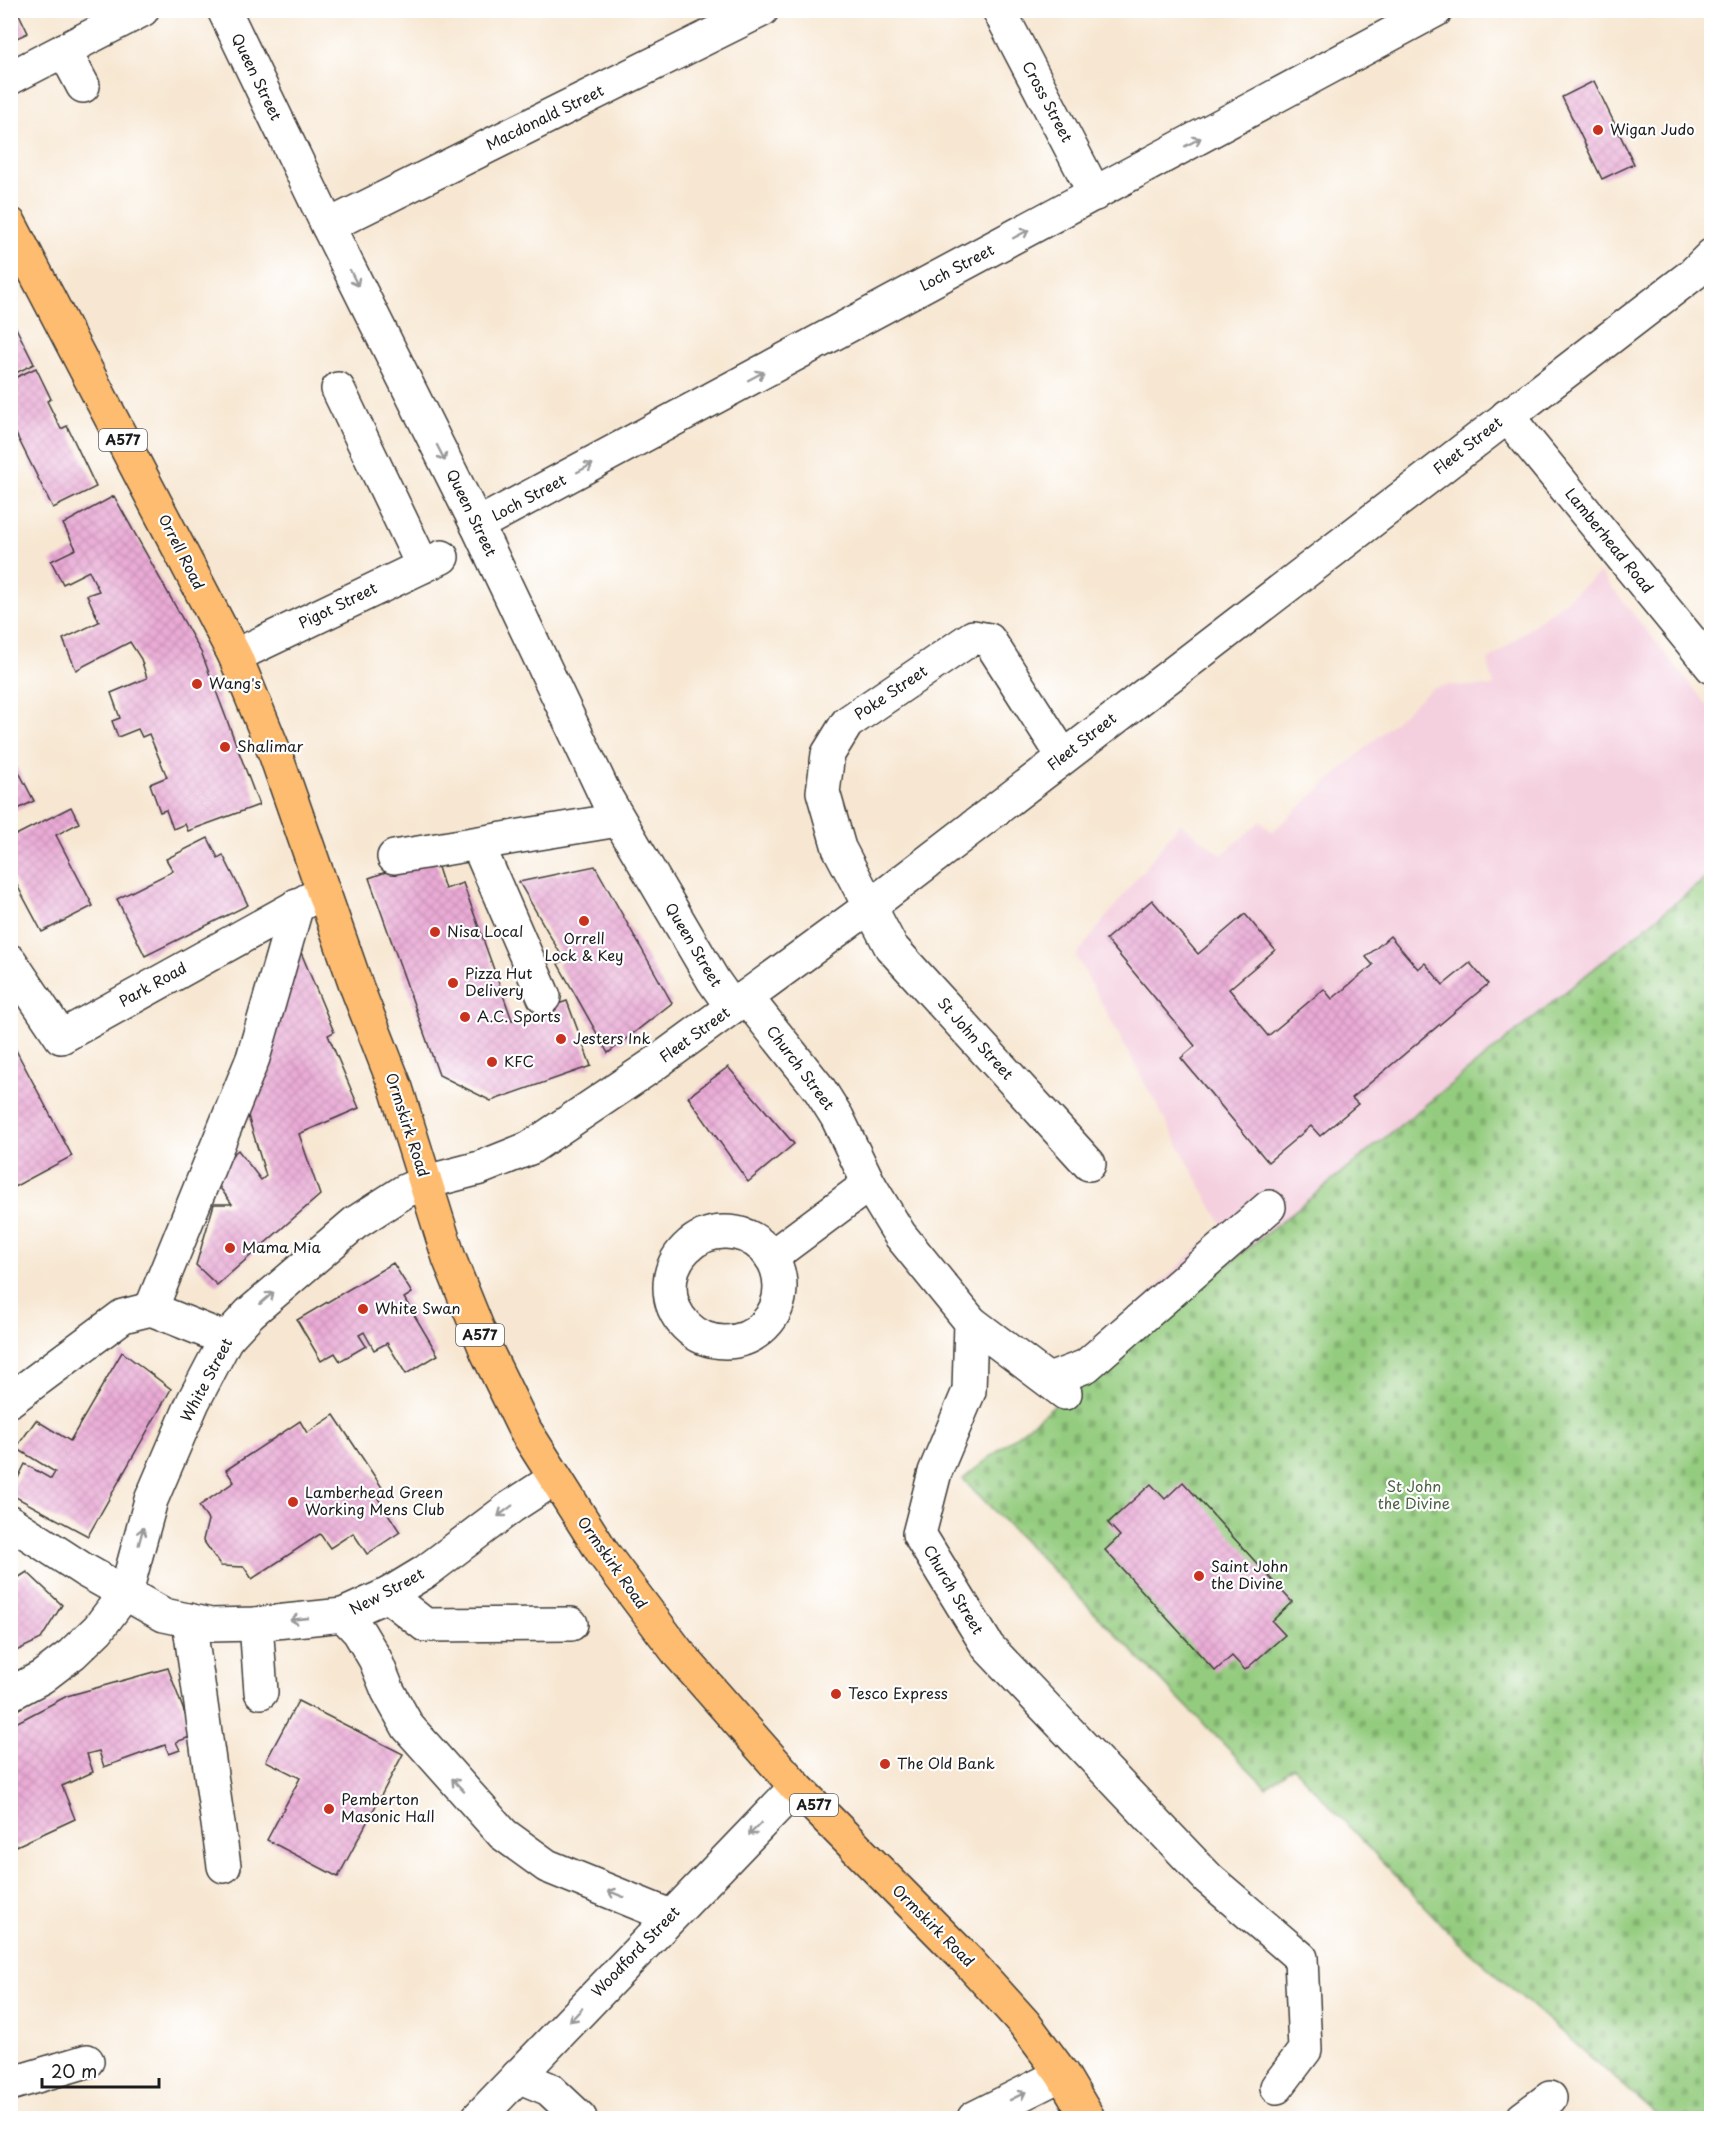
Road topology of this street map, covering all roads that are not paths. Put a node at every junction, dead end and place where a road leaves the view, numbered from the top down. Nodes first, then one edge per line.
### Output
1 (142, 10) edge
2 (225, 10) edge
3 (762, 10) edge
4 (999, 10) edge
5 (1436, 10) edge
6 (64, 50) junction
7 (10, 78) edge
8 (83, 86) dead end
9 (1095, 194) junction
10 (10, 224) edge
11 (328, 226) junction
12 (1712, 255) edge
13 (338, 389) dead end
14 (1507, 416) junction
15 (477, 525) junction
16 (235, 656) junction
17 (1712, 667) edge
18 (1063, 756) junction
19 (618, 820) junction
20 (478, 844) junction
21 (394, 857) dead end
22 (311, 898) junction
23 (869, 908) junction
24 (10, 961) edge
25 (544, 997) dead end
26 (739, 1002) junction
27 (1089, 1164) dead end
28 (426, 1182) junction
29 (869, 1184) junction
30 (1269, 1207) dead end
31 (771, 1257) dead end
32 (152, 1309) junction
33 (971, 1322) junction
34 (226, 1339) junction
35 (10, 1400) edge
36 (554, 1479) junction
37 (15, 1531) edge
38 (126, 1592) junction
39 (387, 1595) junction
40 (343, 1615) junction
41 (189, 1620) junction
42 (256, 1624) junction
43 (571, 1624) dead end
44 (261, 1692) dead end
45 (10, 1694) edge
46 (796, 1787) junction
47 (224, 1866) dead end
48 (670, 1916) junction
49 (87, 2061) dead end
50 (1062, 2074) junction
51 (519, 2076) junction
52 (10, 2084) edge
53 (1277, 2087) dead end
54 (1550, 2098) dead end
55 (478, 2118) edge
56 (580, 2118) edge
57 (974, 2118) edge
58 (1088, 2118) edge
59 (1523, 2118) edge

1 - 6 street
2 - 11 street, Queen Street
3 - 11 street, Macdonald Street
4 - 9 street, Cross Street
9 -> 5 street, Loch Street
6 - 7 street
6 - 8 street
15 -> 9 street, Loch Street
10 - 16 highway, Orrell Road / A577
11 -> 15 street, Queen Street
12 - 14 street, Fleet Street
13 - 16 street, Pigot Street
14 - 17 street, Lamberhead Road
14 - 18 street, Fleet Street
15 - 19 street, Queen Street
16 - 22 highway, Orrell Road / A577
18 - 23 street, Fleet Street
18 - 23 street, Poke Street
19 - 20 street
19 - 26 street, Queen Street
20 - 21 street
20 - 25 street
22 - 24 street, Park Road
22 - 28 highway, Ormskirk Road / A577
22 - 32 street
23 - 26 street, Fleet Street
23 - 27 street, St John Street
26 - 28 street, Fleet Street
26 - 29 street, Church Street
34 -> 28 street, White Street
28 - 36 highway, Ormskirk Road / A577
29 - 31 street
29 - 33 street, Church Street
30 - 33 street
32 - 34 street
32 - 35 street
33 - 53 street, Church Street
38 -> 34 street, White Street
36 -> 39 street, New Street
36 - 46 highway, Ormskirk Road / A577
37 - 38 street, New Street
38 - 41 street, New Street
38 - 45 street
39 - 40 street, New Street
39 - 43 street
40 -> 42 street, New Street
48 -> 40 street
41 - 42 street, New Street
41 - 47 street
42 - 44 street
46 -> 48 street, Woodford Street
46 - 50 highway, Ormskirk Road / A577
48 -> 51 street, Woodford Street
49 - 52 street
57 -> 50 street
50 - 58 highway, Ormskirk Road / A577
51 - 55 street, Woodford Street
51 - 56 street
54 - 59 street

